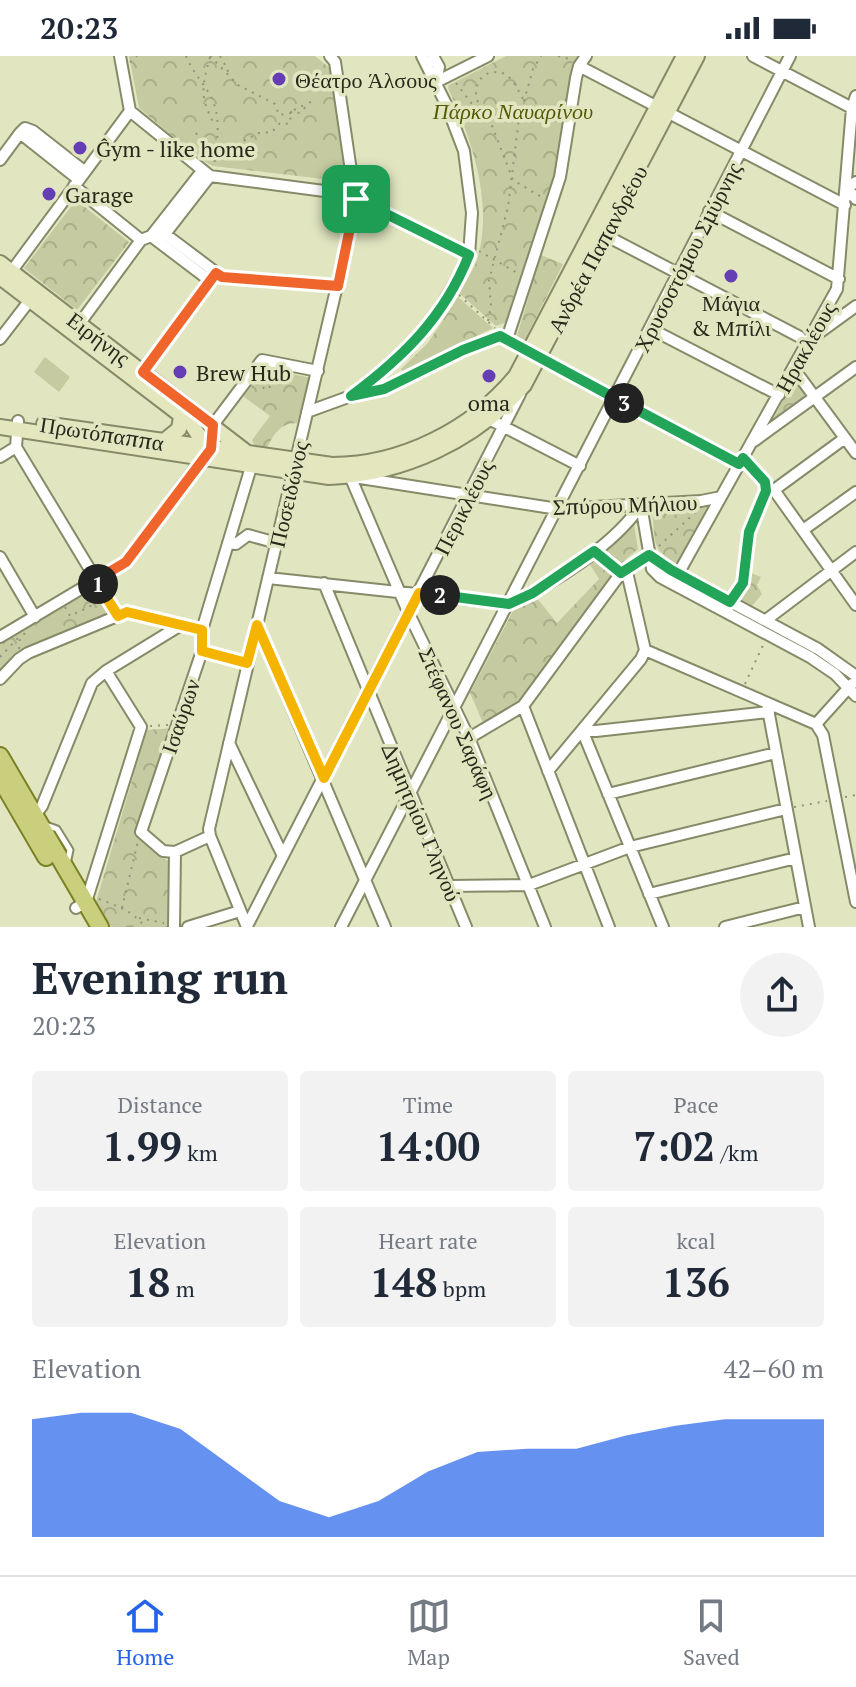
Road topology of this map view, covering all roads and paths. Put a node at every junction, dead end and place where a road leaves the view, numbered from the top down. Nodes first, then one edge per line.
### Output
1 (137, 56) edge
2 (186, 56) edge
3 (210, 56) edge
4 (227, 56) edge
5 (330, 56) edge
6 (422, 56) edge
7 (433, 56) edge
8 (488, 56) edge
9 (541, 56) edge
10 (558, 56) edge
11 (586, 56) edge
12 (684, 56) edge
13 (697, 56) edge
14 (753, 56) edge
15 (790, 56) edge
16 (221, 57) edge
17 (124, 60) edge
18 (577, 64) junction
19 (782, 71) junction
20 (227, 74) junction
21 (453, 81) dead end
22 (436, 82) junction
23 (203, 86) junction
24 (856, 96) edge
25 (313, 99) dead end
26 (524, 100) junction
27 (852, 108) junction
28 (663, 110) junction
29 (130, 111) junction
30 (292, 112) junction
31 (519, 118) junction
32 (217, 127) junction
33 (196, 133) dead end
34 (740, 150) junction
35 (215, 156) junction
36 (0, 160) edge
37 (209, 172) junction
38 (79, 179) junction
39 (513, 180) junction
40 (852, 185) edge
41 (356, 199) junction
42 (856, 199) edge
43 (548, 200) dead end
44 (845, 205) junction
45 (709, 211) junction
46 (599, 232) junction
47 (165, 234) junction
48 (146, 238) junction
49 (473, 253) junction
50 (494, 258) junction
51 (4, 273) edge
52 (678, 274) junction
53 (213, 276) junction
54 (523, 276) dead end
55 (839, 279) junction
56 (338, 286) junction
57 (455, 292) dead end
58 (30, 300) junction
59 (856, 306) edge
60 (488, 321) junction
61 (76, 328) junction
62 (651, 329) junction
63 (502, 336) junction
64 (0, 339) edge
65 (804, 340) junction
66 (535, 355) junction
67 (856, 367) edge
68 (282, 369) dead end
69 (794, 369) junction
70 (318, 371) junction
71 (143, 372) junction
72 (252, 380) dead end
73 (524, 385) junction
74 (779, 395) junction
75 (351, 396) junction
76 (815, 396) junction
77 (615, 398) junction
78 (178, 411) junction
79 (307, 412) junction
80 (0, 418) edge
81 (489, 419) junction
82 (18, 425) junction
83 (213, 425) junction
84 (0, 427) edge
85 (503, 427) junction
86 (845, 438) junction
87 (163, 442) junction
88 (750, 444) junction
89 (16, 447) junction
90 (205, 452) junction
91 (856, 453) edge
92 (0, 457) edge
93 (251, 461) junction
94 (741, 461) junction
95 (580, 466) junction
96 (294, 467) junction
97 (349, 470) junction
98 (772, 491) junction
99 (856, 492) edge
100 (470, 496) junction
101 (716, 498) junction
102 (641, 505) junction
103 (558, 509) junction
104 (803, 530) junction
105 (228, 543) junction
106 (277, 543) junction
107 (594, 551) junction
108 (856, 552) edge
109 (649, 555) junction
110 (0, 557) edge
111 (624, 570) junction
112 (832, 571) junction
113 (678, 574) junction
114 (268, 578) junction
115 (96, 580) junction
116 (324, 583) junction
117 (401, 592) junction
118 (419, 593) junction
119 (107, 598) junction
120 (61, 601) junction
121 (730, 602) junction
122 (509, 604) junction
123 (856, 605) edge
124 (409, 614) junction
125 (118, 616) junction
126 (30, 620) junction
127 (766, 620) junction
128 (181, 625) junction
129 (257, 625) junction
130 (202, 630) junction
131 (767, 635) junction
132 (0, 637) edge
133 (20, 638) junction
134 (645, 650) junction
135 (202, 651) junction
136 (0, 657) edge
137 (19, 659) junction
138 (247, 663) junction
139 (106, 671) junction
140 (0, 679) edge
141 (854, 685) edge
142 (741, 692) junction
143 (368, 693) junction
144 (523, 706) junction
145 (768, 708) junction
146 (455, 710) junction
147 (816, 724) junction
148 (168, 725) dead end
149 (159, 726) dead end
150 (582, 730) junction
151 (469, 738) junction
152 (228, 742) junction
153 (776, 753) junction
154 (0, 756) edge
155 (548, 771) junction
156 (0, 778) edge
157 (324, 778) junction
158 (411, 793) junction
159 (608, 794) junction
160 (856, 795) edge
161 (836, 799) junction
162 (786, 809) junction
163 (33, 820) junction
164 (141, 832) junction
165 (210, 836) junction
166 (630, 847) junction
167 (175, 852) junction
168 (283, 856) junction
169 (796, 858) junction
170 (584, 864) junction
171 (364, 881) junction
172 (529, 885) junction
173 (449, 886) junction
174 (649, 894) junction
175 (856, 902) edge
176 (81, 905) junction
177 (805, 907) junction
178 (122, 908) junction
179 (240, 911) junction
180 (137, 918) junction
181 (149, 921) junction
182 (174, 926) edge
183 (87, 927) edge
184 (100, 927) edge
185 (145, 927) edge
186 (188, 927) edge
187 (247, 927) edge
188 (341, 927) edge
189 (385, 927) edge
190 (466, 927) edge
191 (545, 927) edge
192 (609, 927) edge
193 (663, 927) edge
194 (725, 927) edge
195 (809, 927) edge

1 - 17 path
2 - 23 path
3 - 20 path
3 - 23 path
4 - 16 path
5 - 41 street, Ποσειδώνος
6 - 22 street
7 - 22 street
8 - 22 street
9 - 26 path
10 - 18 path
11 - 18 street
12 - 28 street, Ανδρέα Παπανδρέου
13 - 28 street, Ανδρέα Παπανδρέου
14 - 19 street
15 - 19 street, Χρυσοστόμου Σμύρνης
16 - 20 path
17 - 29 street
18 - 28 street
18 - 63 street
19 - 27 street
19 - 34 street, Χρυσοστόμου Σμύρνης
20 - 30 path
21 - 39 path
22 - 49 street
23 - 32 path
23 - 32 path
24 - 27 street, Ηρακλέους
25 - 30 path
26 - 31 path
26 - 31 path
27 - 40 street, Ηρακλέους
28 - 34 street
28 - 46 street, Ανδρέα Παπανδρέου
29 - 37 street
29 - 38 street
30 - 35 path
31 - 39 path
32 - 35 path
33 - 35 path
34 - 44 street
34 - 45 street, Χρυσοστόμου Σμύρνης
35 - 37 path
36 - 38 street
37 - 41 street
37 - 47 street
37 - 48 street
38 - 48 street
38 - 51 street
39 - 43 path
39 - 50 path
40 - 42 street
40 - 44 street, Ηρακλέους
41 - 49 street
41 - 56 street, Ποσειδώνος
44 - 55 street, Ηρακλέους
45 - 52 street, Χρυσοστόμου Σμύρνης
45 - 55 street
46 - 52 street
46 - 66 street, Ανδρέα Παπανδρέου
47 - 48 street
47 - 53 street
48 - 53 street
48 - 61 street
49 - 50 path
49 - 75 street
50 - 54 path
50 - 60 path
51 - 58 street, Ειρήνης
51 - 61 street, Ειρήνης
52 - 62 street, Χρυσοστόμου Σμύρνης
52 - 65 street
53 - 56 street
53 - 71 street
55 - 65 street, Ηρακλέους
56 - 70 street, Ποσειδώνος
57 - 60 path
58 - 61 street, Ειρήνης
58 - 64 street
59 - 65 street
60 - 63 path
61 - 71 street, Ειρήνης
61 - 78 street, Ειρήνης
62 - 74 street
62 - 77 street, Χρυσοστόμου Σμύρνης
63 - 66 street
63 - 75 street
65 - 69 street, Ηρακλέους
66 - 73 street, Ανδρέα Παπανδρέου
66 - 77 street
66 - 97 street, Ανδρέα Παπανδρέου
67 - 76 street
68 - 72 path
69 - 74 street, Ηρακλέους
69 - 76 street
70 - 79 street, Ποσειδώνος
70 - 83 street
71 - 83 street, Ειρήνης
73 - 81 street, Ανδρέα Παπανδρέου
73 - 85 street, Περικλέους
74 - 88 street, Ηρακλέους
75 - 79 street
76 - 86 street
76 - 88 street
77 - 94 street
77 - 95 street, Χρυσοστόμου Σμύρνης
78 - 87 street
78 - 90 street, Ειρήνης
79 - 96 street, Ποσειδώνος
80 - 82 street, Πρωτόπαππα
81 - 85 street
81 - 97 street, Ανδρέα Παπανδρέου
82 - 84 street, Πρωτόπαππα
82 - 87 street, Πρωτόπαππα
82 - 89 street
82 - 90 street, Πρωτόπαππα
83 - 90 street
83 - 93 street, Ειρήνης
85 - 95 street
85 - 100 street, Περικλέους
86 - 91 street
86 - 98 street
87 - 90 street, Πρωτόπαππα
88 - 94 street, Ηρακλέους
89 - 92 street
89 - 115 street
90 - 93 street, Ανδρέα Παπανδρέου
90 - 115 street
93 - 96 street, Ανδρέα Παπανδρέου
93 - 105 street, Ισαύρων
94 - 98 street
94 - 101 street, Ηρακλέους
95 - 103 street, Χρυσοστόμου Σμύρνης
96 - 97 street, Ανδρέα Παπανδρέου
96 - 106 street, Ποσειδώνος
97 - 100 street, Σπύρου Μήλιου
97 - 117 street, Στέφανου Σαράφη
98 - 104 street
98 - 121 street
99 - 104 street
100 - 103 street, Σπύρου Μήλιου
100 - 118 street, Περικλέους
101 - 102 street, Σπύρου Μήλιου
101 - 109 path
101 - 113 street, Ηρακλέους
102 - 103 street, Σπύρου Μήλιου
102 - 107 street
102 - 109 street
103 - 122 street, Χρυσοστόμου Σμύρνης
104 - 112 street
105 - 106 street
105 - 130 street, Ισαύρων
106 - 114 street, Ποσειδώνος
107 - 111 path
107 - 122 street
108 - 112 street
109 - 111 street
109 - 113 street
109 - 131 street
110 - 126 street
111 - 134 street
111 - 144 street
112 - 123 street
112 - 127 street
113 - 121 street
114 - 116 street
114 - 129 street, Ποσειδώνος
115 - 119 street
115 - 120 street
116 - 117 street
116 - 143 street, Δημητρίου Γληνού
117 - 118 street
117 - 124 street, Στέφανου Σαράφη
118 - 122 street
118 - 124 street, Περικλέους
119 - 120 path
119 - 125 street
120 - 126 street
121 - 127 street
122 - 146 street, Χρυσοστόμου Σμύρνης
124 - 143 street, Περικλέους
124 - 146 street, Στέφανου Σαράφη
125 - 128 street
125 - 137 street
126 - 132 street
126 - 133 path
127 - 141 street
128 - 130 street
128 - 139 street
129 - 138 street, Ποσειδώνος
129 - 157 street
130 - 135 street, Ισαύρων
131 - 141 street
131 - 142 path
133 - 136 path
133 - 137 path
134 - 142 street
134 - 150 street
135 - 138 street
135 - 164 street, Ισαύρων
137 - 140 street
138 - 152 street, Ποσειδώνος
139 - 163 street
139 - 176 street
141 - 147 street
142 - 145 street
143 - 157 street, Περικλέους
143 - 158 street, Δημητρίου Γληνού
144 - 151 street
144 - 155 street
145 - 147 street
145 - 150 street
145 - 153 street
146 - 151 street, Στέφανου Σαράφη
146 - 158 street, Χρυσοστόμου Σμύρνης
147 - 161 street
148 - 149 path
150 - 155 street
150 - 159 street
151 - 172 street, Στέφανου Σαράφη
152 - 165 street, Ποσειδώνος
152 - 168 street
153 - 159 street
153 - 162 street
154 - 163 main road
155 - 170 street
156 - 163 main road
157 - 168 street, Περικλέους
157 - 171 street
158 - 171 street, Χρυσοστόμου Σμύρνης
158 - 173 street, Δημητρίου Γληνού
159 - 166 street
160 - 161 path
161 - 162 path
161 - 175 street
162 - 166 street
162 - 169 street
163 - 176 main road
163 - 176 main road
164 - 167 street
164 - 178 path
165 - 167 street
165 - 179 street, Ποσειδώνος
166 - 170 street
166 - 174 street
167 - 182 street
168 - 187 street, Περικλέους
169 - 174 street
169 - 177 street
170 - 172 street
170 - 192 street
171 - 188 street, Χρυσοστόμου Σμύρνης
171 - 189 street
172 - 173 street
172 - 191 street, Στέφανου Σαράφη
173 - 190 street, Δημητρίου Γληνού
174 - 193 street
176 - 178 path
176 - 183 main road
176 - 184 main road
177 - 194 street
177 - 195 street
178 - 180 path
179 - 186 street
179 - 187 street, Ποσειδώνος
180 - 181 path
180 - 185 path
181 - 182 path
181 - 185 path

